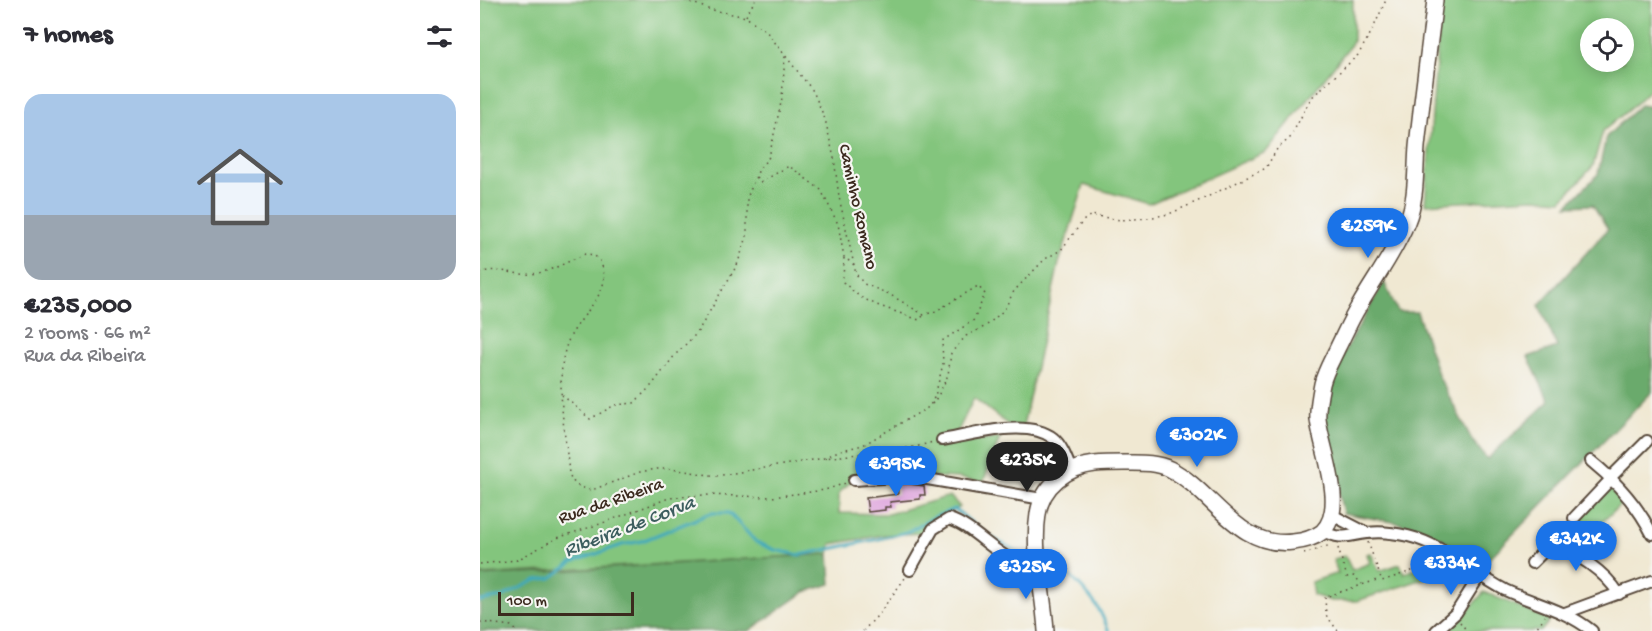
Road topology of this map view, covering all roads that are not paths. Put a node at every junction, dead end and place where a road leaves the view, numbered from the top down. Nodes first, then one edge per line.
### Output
1 (1435, 0) edge
2 (942, 440) road end
3 (1647, 441) dead end
4 (1591, 461) dead end
5 (1071, 470) junction
6 (1611, 477) junction
7 (854, 480) road end
8 (1042, 499) junction
9 (1332, 515) junction
10 (1575, 518) dead end
11 (1323, 531) junction
12 (1367, 532) junction
13 (1652, 534) edge
14 (1532, 562) dead end
15 (1039, 566) junction
16 (910, 570) road end
17 (1480, 576) junction
18 (1647, 583) edge
19 (1652, 592) edge
20 (1619, 594) junction
21 (1565, 614) junction
22 (1046, 631) edge
23 (1436, 631) edge
24 (1592, 631) edge

1 - 9 street
2 - 5 street
3 - 6 street
4 - 6 street
5 - 8 street
5 - 11 street
6 - 10 street
6 - 13 street
7 - 8 street
8 - 15 street
9 - 11 street
9 - 12 street
11 - 12 street
12 - 17 street
14 - 20 street
15 - 16 street
15 - 22 street
17 - 21 street
17 - 23 street
18 - 19 street
18 - 20 street
20 - 21 street
21 - 24 street

